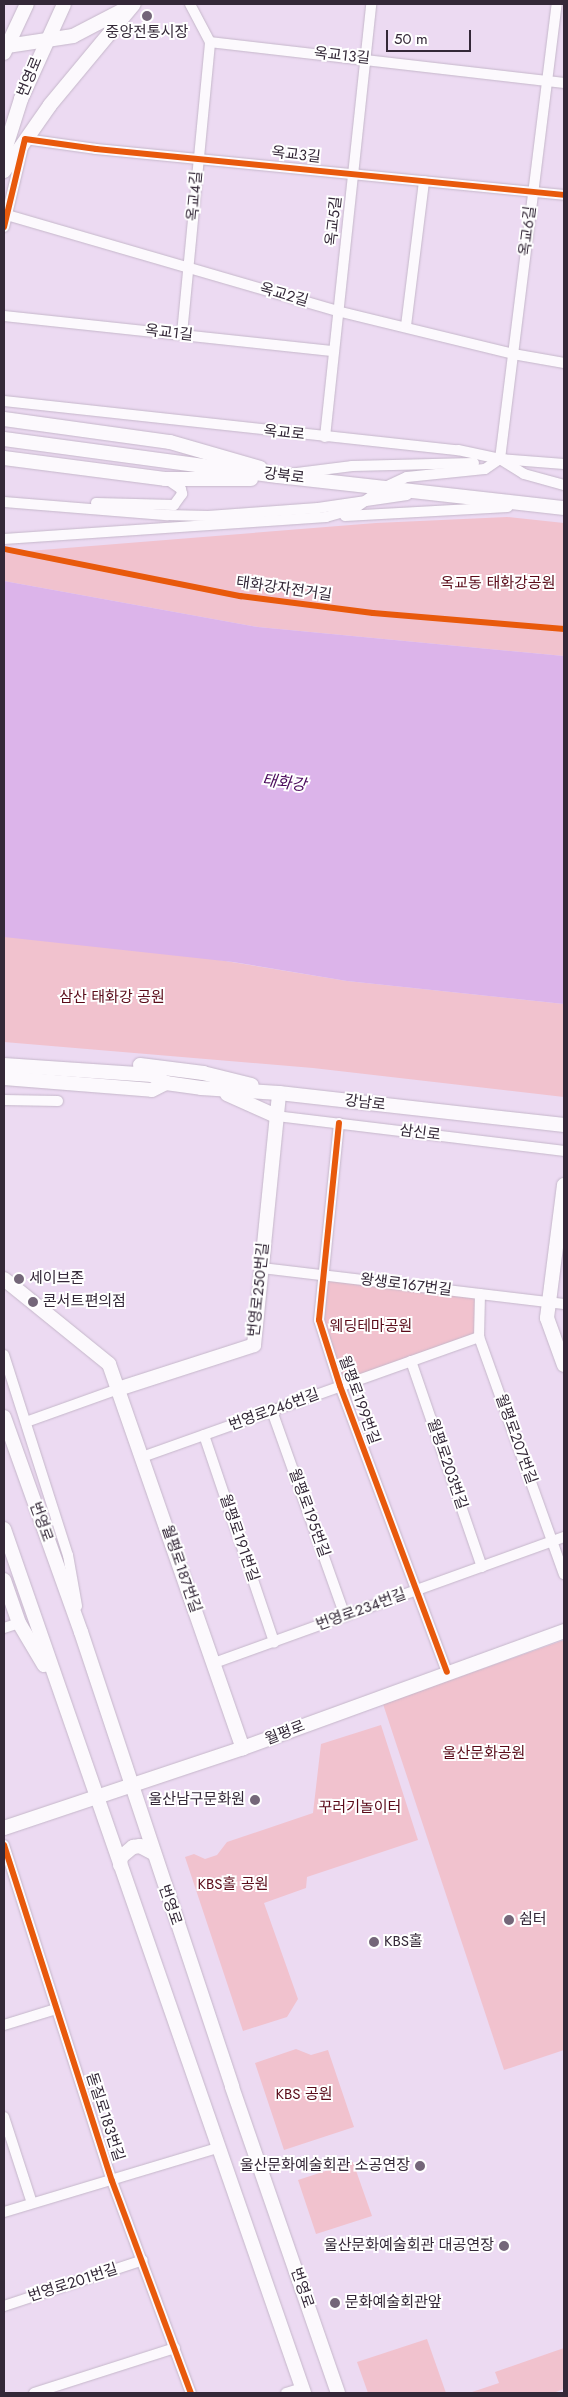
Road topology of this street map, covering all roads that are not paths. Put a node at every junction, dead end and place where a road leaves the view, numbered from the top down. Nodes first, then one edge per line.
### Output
1 (27, 4) edge
2 (64, 4) edge
3 (120, 4) edge
4 (129, 4) edge
5 (134, 4) edge
6 (190, 4) edge
7 (372, 4) edge
8 (557, 4) edge
9 (45, 41) junction
10 (210, 42) junction
11 (5, 50) edge
12 (364, 58) junction
13 (547, 81) junction
14 (564, 83) edge
15 (25, 139) junction
16 (4, 153) edge
17 (198, 158) junction
18 (4, 171) edge
19 (352, 174) junction
20 (424, 181) junction
21 (533, 192) junction
22 (564, 196) edge
23 (7, 215) junction
24 (4, 227) edge
25 (188, 268) junction
26 (337, 310) junction
27 (4, 316) edge
28 (406, 326) junction
29 (182, 334) junction
30 (334, 351) junction
31 (513, 354) junction
32 (564, 363) edge
33 (4, 401) edge
34 (4, 419) edge
35 (325, 437) junction
36 (4, 439) edge
37 (4, 458) edge
38 (500, 459) junction
39 (25, 460) junction
40 (4, 464) edge
41 (564, 464) edge
42 (278, 476) junction
43 (165, 479) junction
44 (564, 485) edge
45 (383, 488) junction
46 (443, 495) junction
47 (4, 501) edge
48 (365, 501) junction
49 (550, 507) junction
50 (564, 508) edge
51 (326, 517) junction
52 (4, 539) edge
53 (4, 1055) edge
54 (4, 1065) edge
55 (4, 1078) edge
56 (166, 1084) junction
57 (201, 1088) junction
58 (279, 1093) junction
59 (4, 1100) edge
60 (58, 1101) dead end
61 (276, 1116) junction
62 (339, 1124) junction
63 (564, 1125) edge
64 (564, 1151) edge
65 (564, 1184) edge
66 (562, 1229) edge
67 (262, 1268) junction
68 (323, 1275) junction
69 (4, 1279) edge
70 (480, 1294) junction
71 (549, 1303) junction
72 (564, 1304) edge
73 (479, 1337) junction
74 (4, 1355) edge
75 (411, 1361) junction
76 (564, 1365) edge
77 (340, 1386) junction
78 (118, 1389) junction
79 (272, 1411) junction
80 (4, 1417) edge
81 (26, 1422) junction
82 (204, 1435) junction
83 (142, 1457) junction
84 (4, 1529) edge
85 (564, 1537) edge
86 (552, 1541) junction
87 (482, 1566) junction
88 (564, 1574) edge
89 (4, 1580) edge
90 (417, 1590) junction
91 (346, 1616) junction
92 (19, 1623) junction
93 (4, 1628) edge
94 (564, 1631) edge
95 (81, 1632) junction
96 (274, 1642) junction
97 (214, 1663) junction
98 (447, 1672) junction
99 (60, 1691) junction
100 (243, 1748) junction
101 (131, 1787) junction
102 (97, 1798) junction
103 (4, 1828) edge
104 (4, 1845) edge
105 (153, 1853) junction
106 (120, 1865) junction
107 (56, 2009) junction
108 (4, 2025) edge
109 (4, 2117) edge
110 (218, 2148) junction
111 (112, 2181) junction
112 (32, 2203) junction
113 (4, 2212) edge
114 (143, 2260) junction
115 (4, 2306) edge
116 (175, 2348) junction
117 (303, 2390) edge
118 (34, 2393) edge
119 (191, 2393) edge
120 (286, 2393) edge
121 (338, 2393) edge

1 - 11 main road
2 - 9 main road, 번영로
3 - 4 main road
5 - 9 main road
5 - 15 main road
6 - 10 street
7 - 12 street, 옥교5길
8 - 13 street, 옥교6길
9 - 11 main road
9 - 16 main road, 번영로
10 - 12 street, 옥교13길
10 - 17 street, 옥교4길
12 - 13 street, 옥교13길
12 - 19 street, 옥교5길
13 - 14 street, 옥교13길
13 - 21 street, 옥교6길
15 - 17 street, 옥교3길
15 - 18 main road
15 - 23 street
17 - 19 street, 옥교3길
17 - 25 street, 옥교4길
19 - 20 street, 옥교3길
19 - 26 street, 옥교5길
20 - 21 street, 옥교3길
20 - 28 street
21 - 22 street, 옥교3길
21 - 31 street, 옥교6길
23 - 24 street
23 - 25 street, 옥교2길
25 - 26 street, 옥교2길
25 - 29 street, 옥교4길
26 - 28 street, 옥교2길
26 - 30 street, 옥교5길
27 - 29 street, 옥교1길
28 - 31 street, 옥교2길
29 - 30 street, 옥교1길
30 - 35 street, 옥교5길
31 - 32 street, 옥교2길
31 - 38 street, 옥교6길
33 - 35 street, 옥교로
34 - 42 main road
35 - 38 street, 옥교로
36 - 42 main road, 강북로
37 - 39 main road
38 - 41 street, 옥교로
38 - 42 street
38 - 44 street
38 - 45 street
39 - 40 main road
39 - 43 main road
42 - 43 main road
42 - 45 main road, 강북로
43 - 47 street
45 - 46 main road, 강북로
45 - 48 street
46 - 48 street
46 - 49 main road, 강북로
47 - 48 street
48 - 51 street
49 - 50 main road, 강북로
49 - 51 street
51 - 52 street
53 - 58 main road
54 - 56 main road, 강남로
55 - 56 main road, 강남로
56 - 57 main road, 강남로
57 - 58 main road, 강남로
57 - 61 main road
58 - 61 main road, 번영로250번길
58 - 63 main road, 강남로
59 - 60 street
61 - 62 street, 삼신로
61 - 67 main road, 번영로250번길
62 - 64 street, 삼신로
62 - 68 street, 월평로199번길
65 - 66 main road
66 - 71 main road
67 - 68 street, 왕생로167번길
67 - 78 main road, 번영로250번길
68 - 70 street, 왕생로167번길
68 - 77 street, 월평로199번길
69 - 78 main road
70 - 71 street, 왕생로167번길
70 - 73 street
71 - 72 street, 왕생로167번길
71 - 76 main road
73 - 75 street, 번영로246번길
73 - 86 street, 월평로207번길
74 - 81 street
75 - 77 street, 번영로246번길
75 - 87 street, 월평로203번길
77 - 79 street, 번영로246번길
77 - 90 street, 월평로199번길
78 - 81 street, 번영로250번길
78 - 83 main road, 월평로187번길
79 - 82 street, 번영로246번길
79 - 91 street, 월평로195번길
80 - 95 main road, 번영로
81 - 95 street
82 - 83 street, 번영로246번길
82 - 96 street, 월평로191번길
83 - 97 main road, 월평로187번길
84 - 99 main road
85 - 86 street, 번영로234번길
86 - 87 street, 번영로234번길
86 - 88 street, 월평로207번길
87 - 90 street, 번영로234번길
89 - 92 main road
90 - 91 street, 번영로234번길
90 - 98 street, 월평로199번길
91 - 96 street, 번영로234번길
92 - 93 street
92 - 99 main road
94 - 98 main road, 월평로
95 - 101 main road, 번영로
96 - 97 street, 번영로234번길
97 - 100 main road, 월평로187번길
98 - 100 main road, 월평로
99 - 102 main road
100 - 101 main road, 월평로
101 - 102 main road, 월평로
101 - 105 main road, 번영로
102 - 103 main road, 월평로
102 - 106 main road
104 - 107 street, 돋질로183번길
105 - 106 main road
105 - 121 main road, 번영로
106 - 110 main road
107 - 108 street
107 - 111 street, 돋질로183번길
109 - 112 street
110 - 111 street
110 - 117 main road
111 - 112 street
111 - 114 street, 돋질로183번길
112 - 113 street
114 - 115 street, 번영로201번길
114 - 116 street, 돋질로183번길
116 - 118 street
116 - 119 street, 돋질로183번길
117 - 120 street

